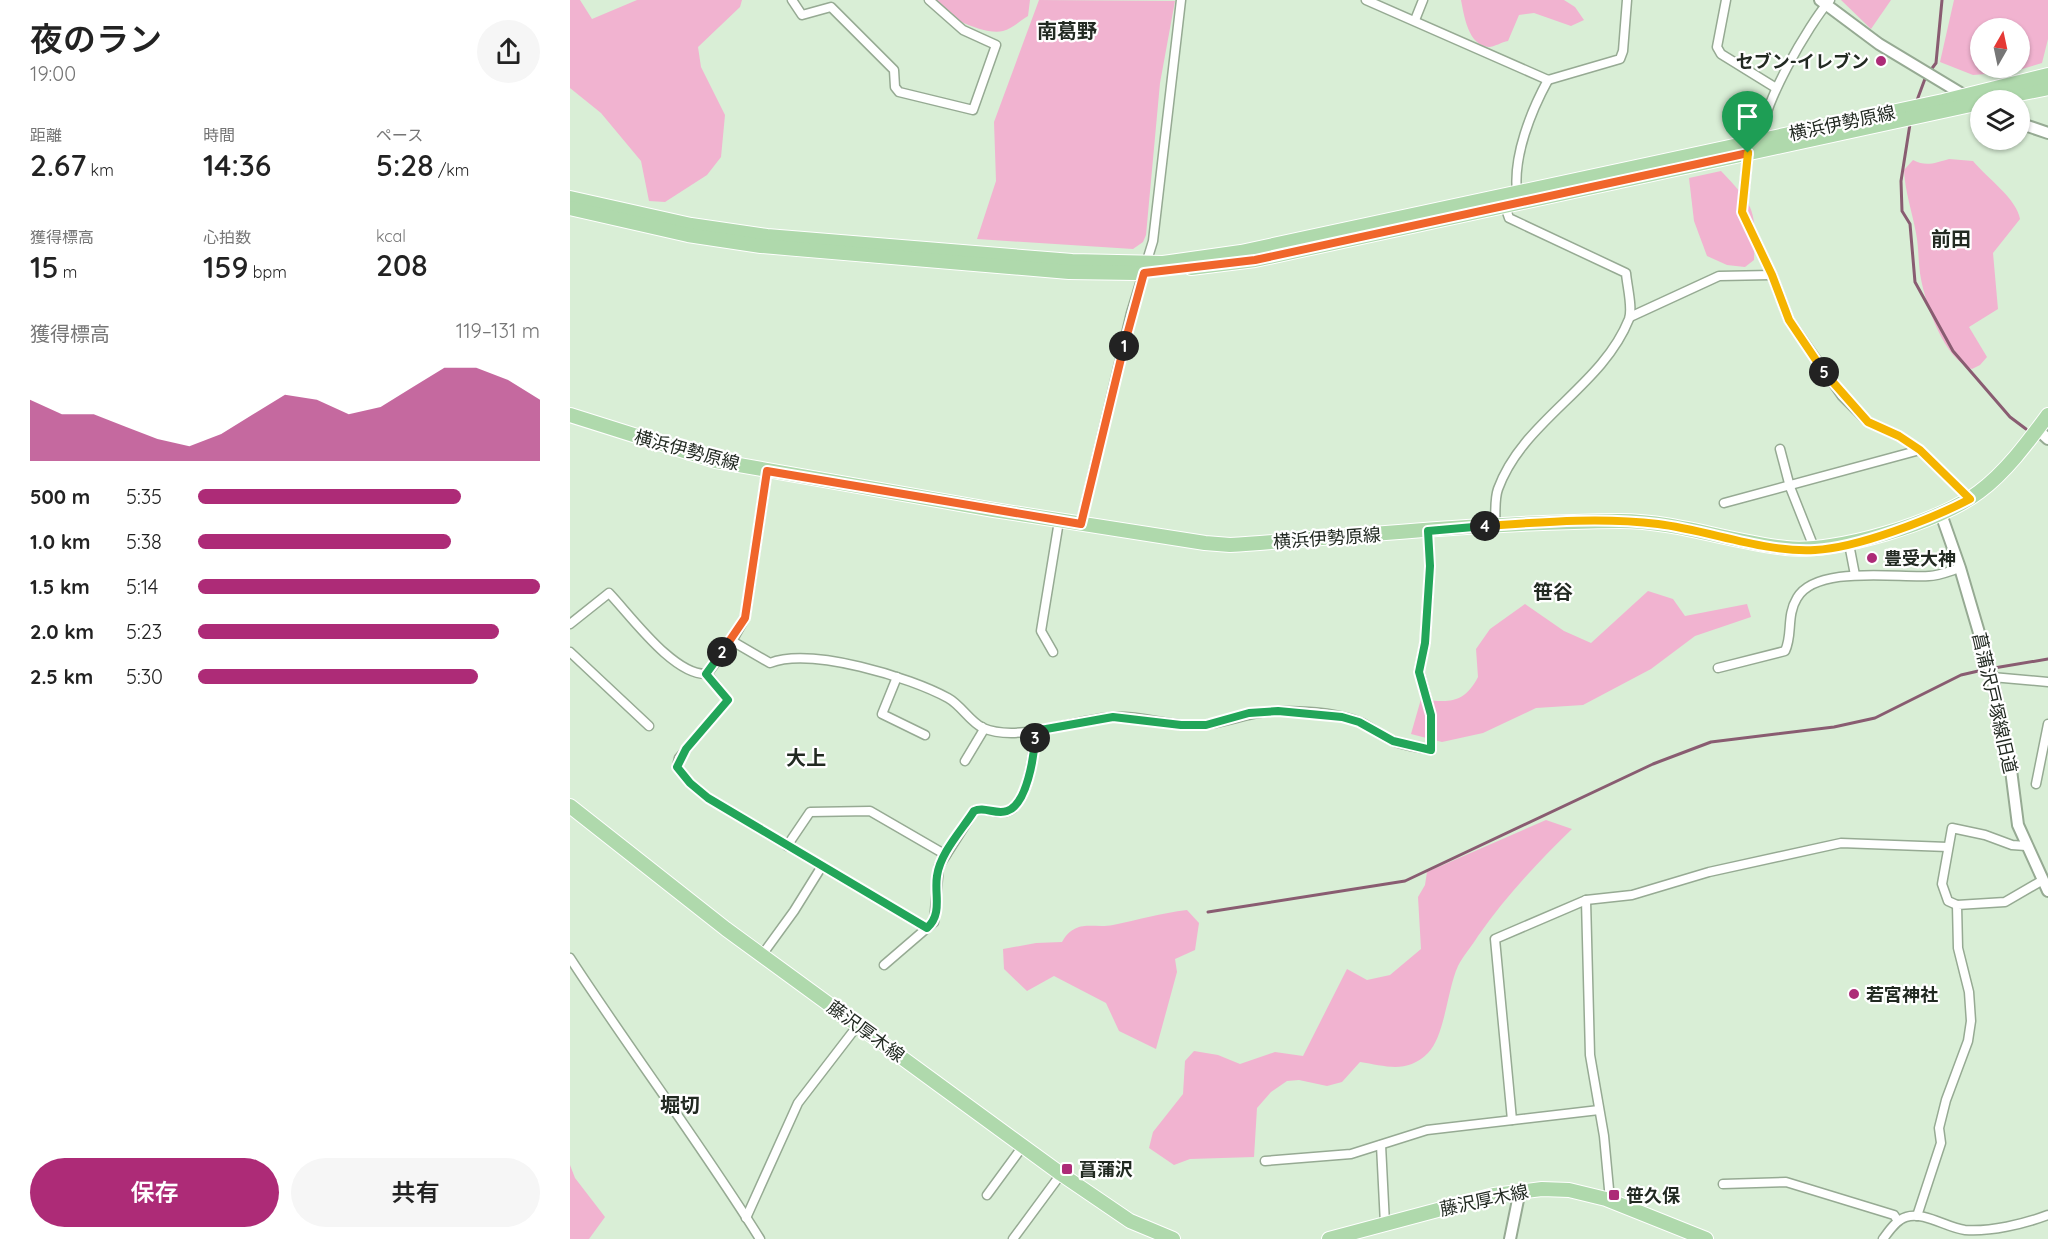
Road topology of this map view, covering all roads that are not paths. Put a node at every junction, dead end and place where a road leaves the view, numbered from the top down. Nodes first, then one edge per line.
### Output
1 (792, 0) edge
2 (929, 0) edge
3 (1181, 0) edge
4 (1366, 0) edge
5 (1423, 0) edge
6 (1627, 0) edge
7 (1726, 0) edge
8 (1826, 1) edge
9 (1415, 20) junction
10 (2048, 75) edge
11 (1548, 80) junction
12 (1776, 88) junction
13 (2048, 88) edge
14 (2030, 92) edge
15 (1965, 95) junction
16 (1970, 97) edge
17 (1970, 105) edge
18 (2030, 127) edge
19 (2048, 133) edge
20 (1762, 140) junction
21 (1748, 153) junction
22 (1517, 192) junction
23 (570, 198) edge
24 (1505, 206) junction
25 (570, 208) edge
26 (1146, 268) junction
27 (1772, 275) junction
28 (1630, 317) junction
29 (570, 415) edge
30 (2048, 415) edge
31 (2037, 429) junction
32 (2048, 439) edge
33 (1780, 449) dead end
34 (1920, 450) junction
35 (767, 471) junction
36 (1790, 487) junction
37 (1970, 499) junction
38 (1724, 503) dead end
39 (1941, 514) junction
40 (1059, 520) junction
41 (1081, 524) junction
42 (1495, 526) junction
43 (1428, 531) junction
44 (1849, 544) junction
45 (1815, 550) junction
46 (1960, 568) junction
47 (1855, 575) junction
48 (570, 624) edge
49 (732, 641) junction
50 (570, 652) edge
51 (1053, 652) dead end
52 (1718, 668) dead end
53 (1990, 672) junction
54 (706, 674) junction
55 (897, 677) junction
56 (2048, 682) edge
57 (2048, 724) edge
58 (649, 726) dead end
59 (982, 727) junction
60 (1035, 731) junction
61 (925, 735) dead end
62 (2045, 754) edge
63 (965, 760) dead end
64 (2036, 784) dead end
65 (573, 813) edge
66 (788, 846) junction
67 (1948, 846) junction
68 (2026, 846) junction
69 (946, 855) junction
70 (822, 866) junction
71 (2045, 886) edge
72 (1586, 900) junction
73 (1957, 905) junction
74 (927, 928) junction
75 (762, 955) junction
76 (570, 958) edge
77 (884, 965) dead end
78 (858, 1025) junction
79 (1599, 1110) junction
80 (1512, 1120) junction
81 (1023, 1146) junction
82 (1381, 1146) junction
83 (1265, 1161) dead end
84 (1061, 1174) junction
85 (1723, 1184) dead end
86 (1520, 1190) junction
87 (987, 1195) dead end
88 (1610, 1200) junction
89 (2048, 1215) edge
90 (1917, 1216) junction
91 (746, 1218) junction
92 (1898, 1221) junction
93 (1384, 1224) junction
94 (760, 1239) edge
95 (1013, 1239) edge
96 (1173, 1239) edge
97 (1329, 1239) edge
98 (1510, 1239) edge
99 (1706, 1239) edge
100 (1882, 1239) edge

1 - 2 street
3 - 26 street
4 - 9 street
5 - 9 street
6 - 11 street
7 - 12 street
8 - 12 street
8 - 15 street
9 - 11 street
10 - 15 main road, 横浜伊勢原線
11 - 22 street
12 - 20 street
13 - 14 main road, 横浜伊勢原線
15 - 16 street
15 - 20 main road, 横浜伊勢原線
17 - 21 main road, 横浜伊勢原線
18 - 19 street
20 - 22 main road, 横浜伊勢原線
21 - 24 main road, 横浜伊勢原線
21 - 27 street
22 - 26 main road, 横浜伊勢原線
23 - 26 main road, 横浜伊勢原線
24 - 26 main road, 横浜伊勢原線
24 - 28 street
25 - 26 main road, 横浜伊勢原線
26 - 41 street
27 - 28 street
27 - 34 street
28 - 42 street
29 - 35 main road, 横浜伊勢原線
30 - 31 main road, 横浜伊勢原線
31 - 32 street
31 - 37 main road, 横浜伊勢原線
33 - 36 street
34 - 36 street
34 - 37 street
35 - 40 main road, 横浜伊勢原線
35 - 49 street
36 - 38 street
36 - 45 street
37 - 39 main road, 横浜伊勢原線
39 - 44 main road, 横浜伊勢原線
39 - 46 street, 菖蒲沢戸塚線旧道
40 - 41 main road, 横浜伊勢原線
40 - 51 street
41 - 43 main road, 横浜伊勢原線
42 - 43 main road, 横浜伊勢原線
42 - 45 main road, 横浜伊勢原線
43 - 60 street
44 - 45 main road, 横浜伊勢原線
44 - 47 street
46 - 47 street
46 - 53 street, 菖蒲沢戸塚線旧道
47 - 52 street
48 - 54 street
49 - 54 street
49 - 55 street
50 - 58 street
53 - 56 street
53 - 68 street, 菖蒲沢戸塚線旧道
54 - 66 street
55 - 59 street
55 - 61 street
57 - 62 street
59 - 60 street
59 - 63 street
60 - 69 street
62 - 64 street
65 - 75 main road, 藤沢厚木線
66 - 69 street
66 - 70 street
67 - 68 street
67 - 72 street
67 - 73 street
68 - 71 street, 菖蒲沢戸塚線旧道
69 - 74 street
70 - 74 street
70 - 75 street
71 - 73 street
72 - 79 street
72 - 80 street
73 - 90 street
74 - 77 street
75 - 78 main road, 藤沢厚木線
76 - 91 street
78 - 81 main road, 藤沢厚木線
78 - 91 street
79 - 80 street
79 - 88 street
80 - 82 street
81 - 84 main road, 藤沢厚木線
81 - 87 street
82 - 83 street
82 - 93 street
84 - 95 street
84 - 96 main road, 藤沢厚木線
85 - 92 street
86 - 88 main road, 藤沢厚木線
86 - 93 main road, 藤沢厚木線
86 - 98 street
88 - 99 main road, 藤沢厚木線
89 - 90 street
90 - 92 street
91 - 94 street
92 - 100 street
93 - 97 main road, 藤沢厚木線

